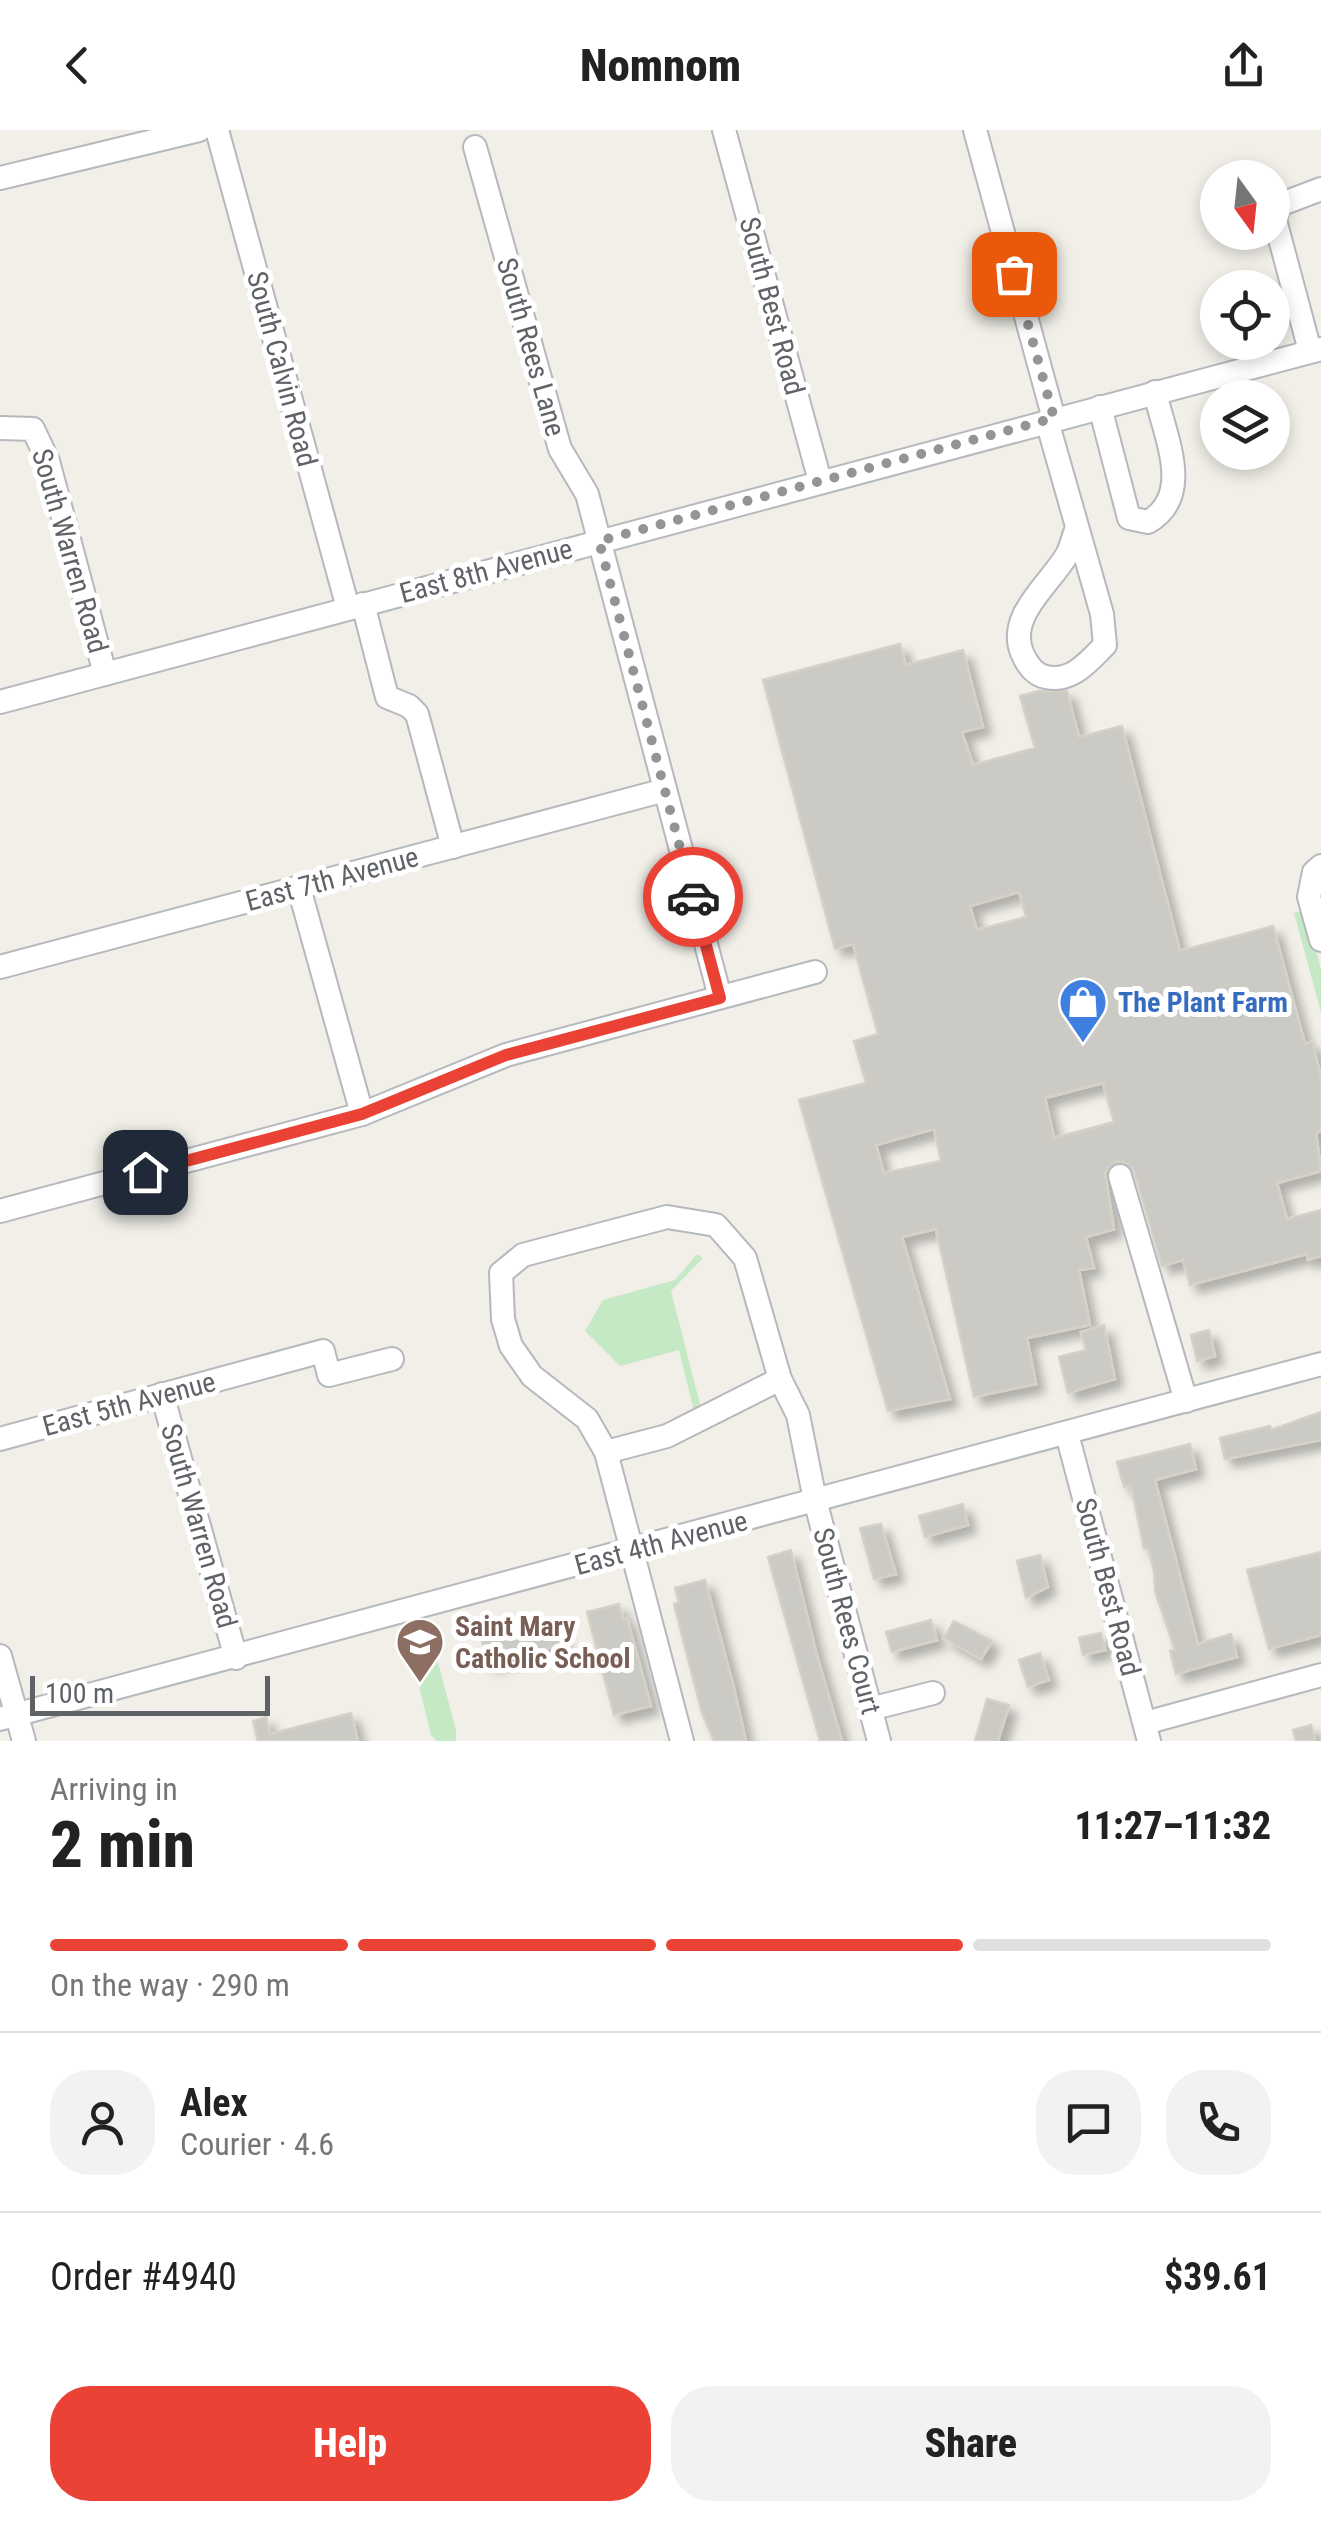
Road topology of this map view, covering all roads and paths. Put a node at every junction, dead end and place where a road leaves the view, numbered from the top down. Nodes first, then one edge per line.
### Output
1 (199, 130) edge
2 (217, 130) edge
3 (724, 130) edge
4 (975, 130) edge
5 (99, 140) edge
6 (475, 147) dead end
7 (0, 178) edge
8 (1321, 189) edge
9 (1316, 350) edge
10 (1155, 392) junction
11 (1100, 406) junction
12 (1050, 420) junction
13 (0, 428) edge
14 (820, 481) junction
15 (1076, 530) junction
16 (599, 541) junction
17 (355, 606) junction
18 (105, 674) junction
19 (0, 702) edge
20 (665, 790) junction
21 (453, 847) junction
22 (1317, 869) edge
23 (299, 888) junction
24 (1321, 940) edge
25 (0, 967) edge
26 (815, 972) dead end
27 (720, 998) junction
28 (362, 1114) junction
29 (1120, 1176) dead end
30 (0, 1212) edge
31 (392, 1359) dead end
32 (1321, 1364) edge
33 (780, 1380) junction
34 (162, 1394) junction
35 (1186, 1401) junction
36 (1067, 1434) junction
37 (0, 1439) edge
38 (606, 1452) junction
39 (815, 1500) junction
40 (632, 1552) junction
41 (0, 1656) edge
42 (236, 1658) junction
43 (1321, 1676) edge
44 (934, 1694) dead end
45 (870, 1709) junction
46 (8, 1717) edge
47 (1147, 1732) edge
48 (24, 1741) edge
49 (682, 1741) edge
50 (878, 1741) edge

1 - 5 street
2 - 17 street, South Calvin Road
3 - 14 street, South Best Road
4 - 12 street
5 - 7 street
6 - 16 street, South Rees Lane
8 - 9 street
9 - 10 street, East 8th Avenue
10 - 11 street, East 8th Avenue
10 - 11 street
11 - 12 street, East 8th Avenue
12 - 14 street, East 8th Avenue
12 - 15 street
13 - 18 street, South Warren Road
14 - 16 street, East 8th Avenue
15 - 15 street
16 - 17 street, East 8th Avenue
16 - 20 street, South Rees Lane
17 - 18 street, East 8th Avenue
17 - 21 street, South Calvin Road
18 - 19 street, East 8th Avenue
20 - 21 street, East 7th Avenue
20 - 27 street, South Rees Lane
21 - 23 street, East 7th Avenue
22 - 24 street
23 - 25 street, East 7th Avenue
23 - 28 street
26 - 27 street
27 - 28 street
28 - 30 street
29 - 35 street
31 - 34 street, East 5th Avenue
32 - 35 street, East 4th Avenue
33 - 38 street
33 - 38 street
33 - 39 street, South Rees Court
34 - 37 street, East 5th Avenue
34 - 42 street, South Warren Road
35 - 36 street, East 4th Avenue
36 - 39 street, East 4th Avenue
36 - 47 street, South Best Road
38 - 40 street
39 - 40 street, East 4th Avenue
39 - 45 street, South Rees Court
40 - 42 street, East 4th Avenue
40 - 49 street
41 - 46 street
42 - 46 street, East 4th Avenue
43 - 47 street
44 - 45 street
45 - 50 street, South Rees Court
46 - 48 street

